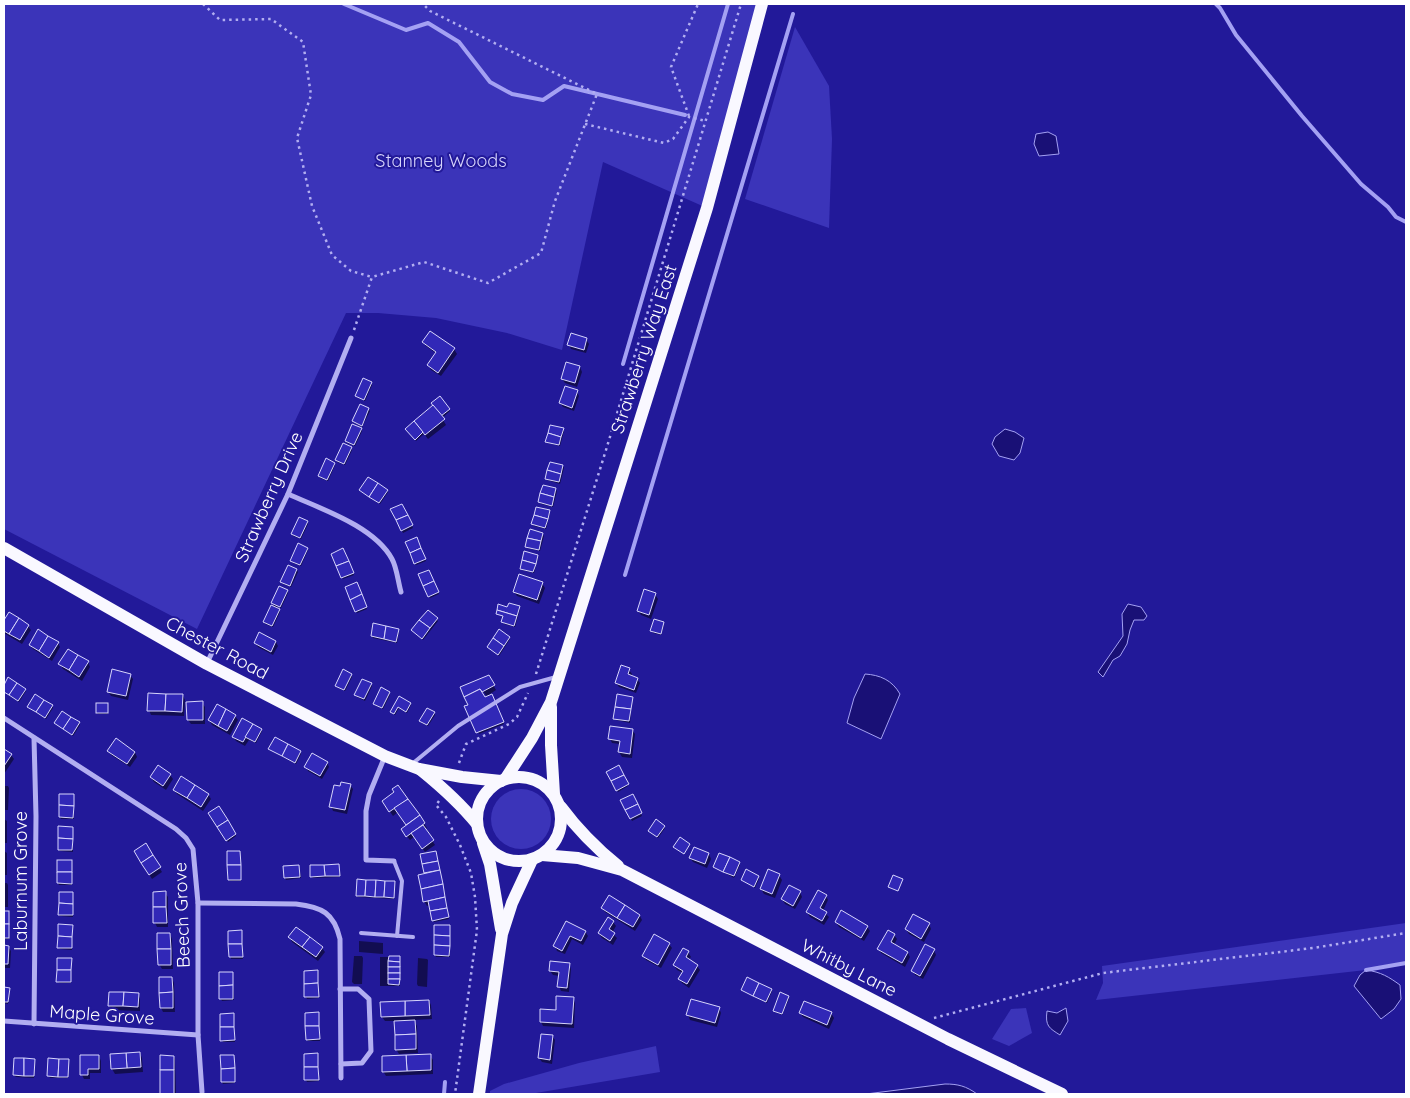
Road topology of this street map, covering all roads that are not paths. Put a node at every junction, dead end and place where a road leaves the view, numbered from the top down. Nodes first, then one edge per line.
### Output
1 (762, 4) edge
2 (352, 338) road end
3 (288, 494) junction
4 (4, 548) edge
5 (401, 592) dead end
6 (207, 664) junction
7 (559, 676) junction
8 (551, 702) junction
9 (4, 718) edge
10 (34, 738) junction
11 (385, 756) junction
12 (414, 767) junction
13 (503, 779) junction
14 (557, 800) junction
15 (477, 824) junction
16 (483, 841) junction
17 (537, 858) junction
18 (394, 861) joint
19 (622, 870) junction
20 (198, 903) junction
21 (361, 933) dead end
22 (502, 934) junction
23 (397, 936) junction
24 (413, 937) dead end
25 (340, 990) junction
26 (4, 1021) edge
27 (34, 1024) junction
28 (198, 1035) junction
29 (340, 1064) junction
30 (341, 1078) dead end
31 (202, 1092) dead end
32 (479, 1094) edge
33 (1062, 1094) edge

1 - 7 main road, Strawberry Way East
2 - 3 street, Strawberry Drive
3 - 5 street
3 - 6 street, Strawberry Drive
4 - 6 main road, Chester Road
6 - 11 main road, Chester Road
7 - 8 main road, Strawberry Way East
7 - 12 lane
8 - 13 main road, Strawberry Way East
8 - 14 main road, Strawberry Way East
9 - 10 street, Beech Grove
10 - 20 street, Beech Grove
10 - 27 street, Laburnum Grove
11 - 12 main road, Chester Road
11 - 18 street
12 - 13 main road, Chester Road
12 - 15 main road, Chester Road
13 - 14 main road
13 - 15 main road
14 - 17 main road
14 - 19 main road, Whitby Lane
15 - 16 main road
16 - 17 main road
16 - 22 main road
17 - 19 main road, Whitby Lane
17 - 22 main road
18 - 23 lane
19 - 33 main road, Whitby Lane
20 - 25 street
20 - 28 street, Beech Grove
21 - 23 lane
22 - 32 main road
23 - 24 lane
25 - 29 street
25 - 29 street
26 - 27 street, Maple Grove
27 - 28 street, Maple Grove
28 - 31 street, Beech Grove
29 - 30 street

